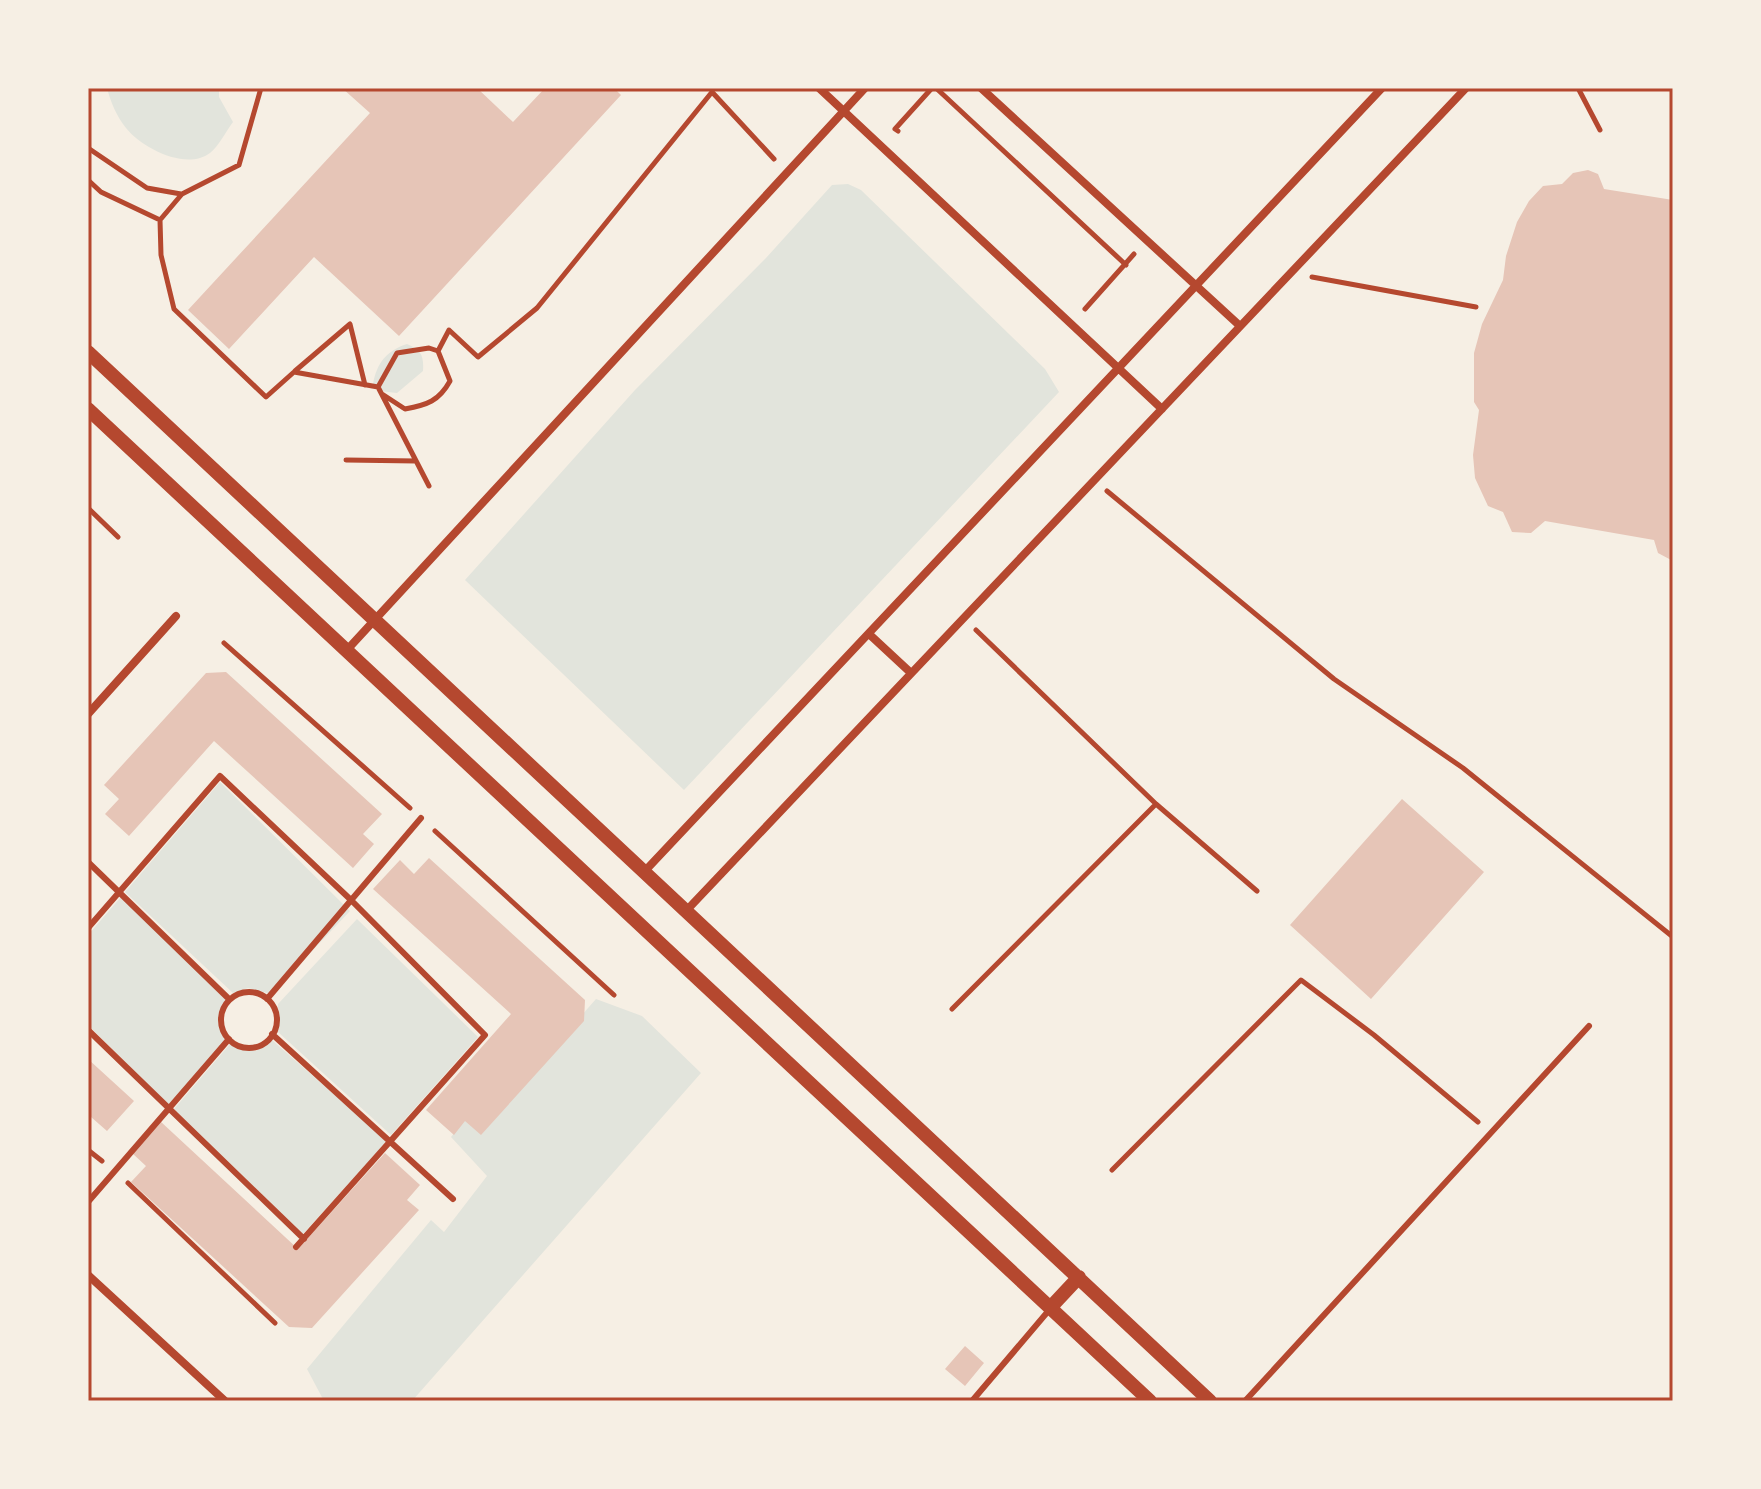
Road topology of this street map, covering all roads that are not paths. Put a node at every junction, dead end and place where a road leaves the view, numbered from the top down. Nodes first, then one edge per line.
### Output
1 (819, 88) edge
2 (865, 88) edge
3 (981, 88) edge
4 (1382, 88) edge
5 (1466, 88) edge
6 (844, 110) junction
7 (1196, 285) junction
8 (1240, 326) junction
9 (88, 352) edge
10 (1119, 367) junction
11 (88, 409) edge
12 (1162, 409) junction
13 (176, 616) dead end
14 (373, 619) junction
15 (869, 634) junction
16 (346, 651) junction
17 (911, 673) junction
18 (88, 714) edge
19 (421, 818) dead end
20 (88, 862) edge
21 (644, 872) junction
22 (120, 891) junction
23 (351, 900) junction
24 (686, 911) junction
25 (88, 928) edge
26 (229, 999) junction
27 (267, 999) junction
28 (1589, 1026) dead end
29 (88, 1030) edge
30 (272, 1034) junction
31 (229, 1039) junction
32 (170, 1109) junction
33 (391, 1141) junction
34 (453, 1199) dead end
35 (88, 1202) edge
36 (304, 1239) junction
37 (296, 1247) dead end
38 (88, 1275) edge
39 (1079, 1277) junction
40 (1050, 1308) junction
41 (225, 1401) edge
42 (972, 1401) edge
43 (1150, 1401) edge
44 (1210, 1401) edge
45 (1245, 1401) edge

1 - 6 street
2 - 6 street
3 - 7 street
4 - 7 street
5 - 8 street
6 - 10 street
6 - 14 street
7 - 8 street
7 - 10 street
8 - 12 street
9 - 14 street
10 - 12 street
10 - 15 street
11 - 16 street
12 - 17 street
13 - 18 street
14 - 16 street
14 - 21 street
15 - 17 street
15 - 21 street
16 - 40 street
17 - 24 street
19 - 23 lane
20 - 22 lane
21 - 24 street
22 - 23 lane
22 - 25 lane
22 - 26 lane
23 - 27 lane
23 - 33 lane
24 - 39 street
26 - 27 lane
26 - 31 lane
27 - 30 lane
28 - 45 lane
29 - 32 lane
30 - 31 lane
30 - 33 lane
31 - 32 lane
32 - 35 lane
32 - 36 lane
33 - 34 lane
33 - 36 lane
36 - 37 lane
38 - 41 street
39 - 40 street
39 - 44 street
40 - 42 lane
40 - 43 street

